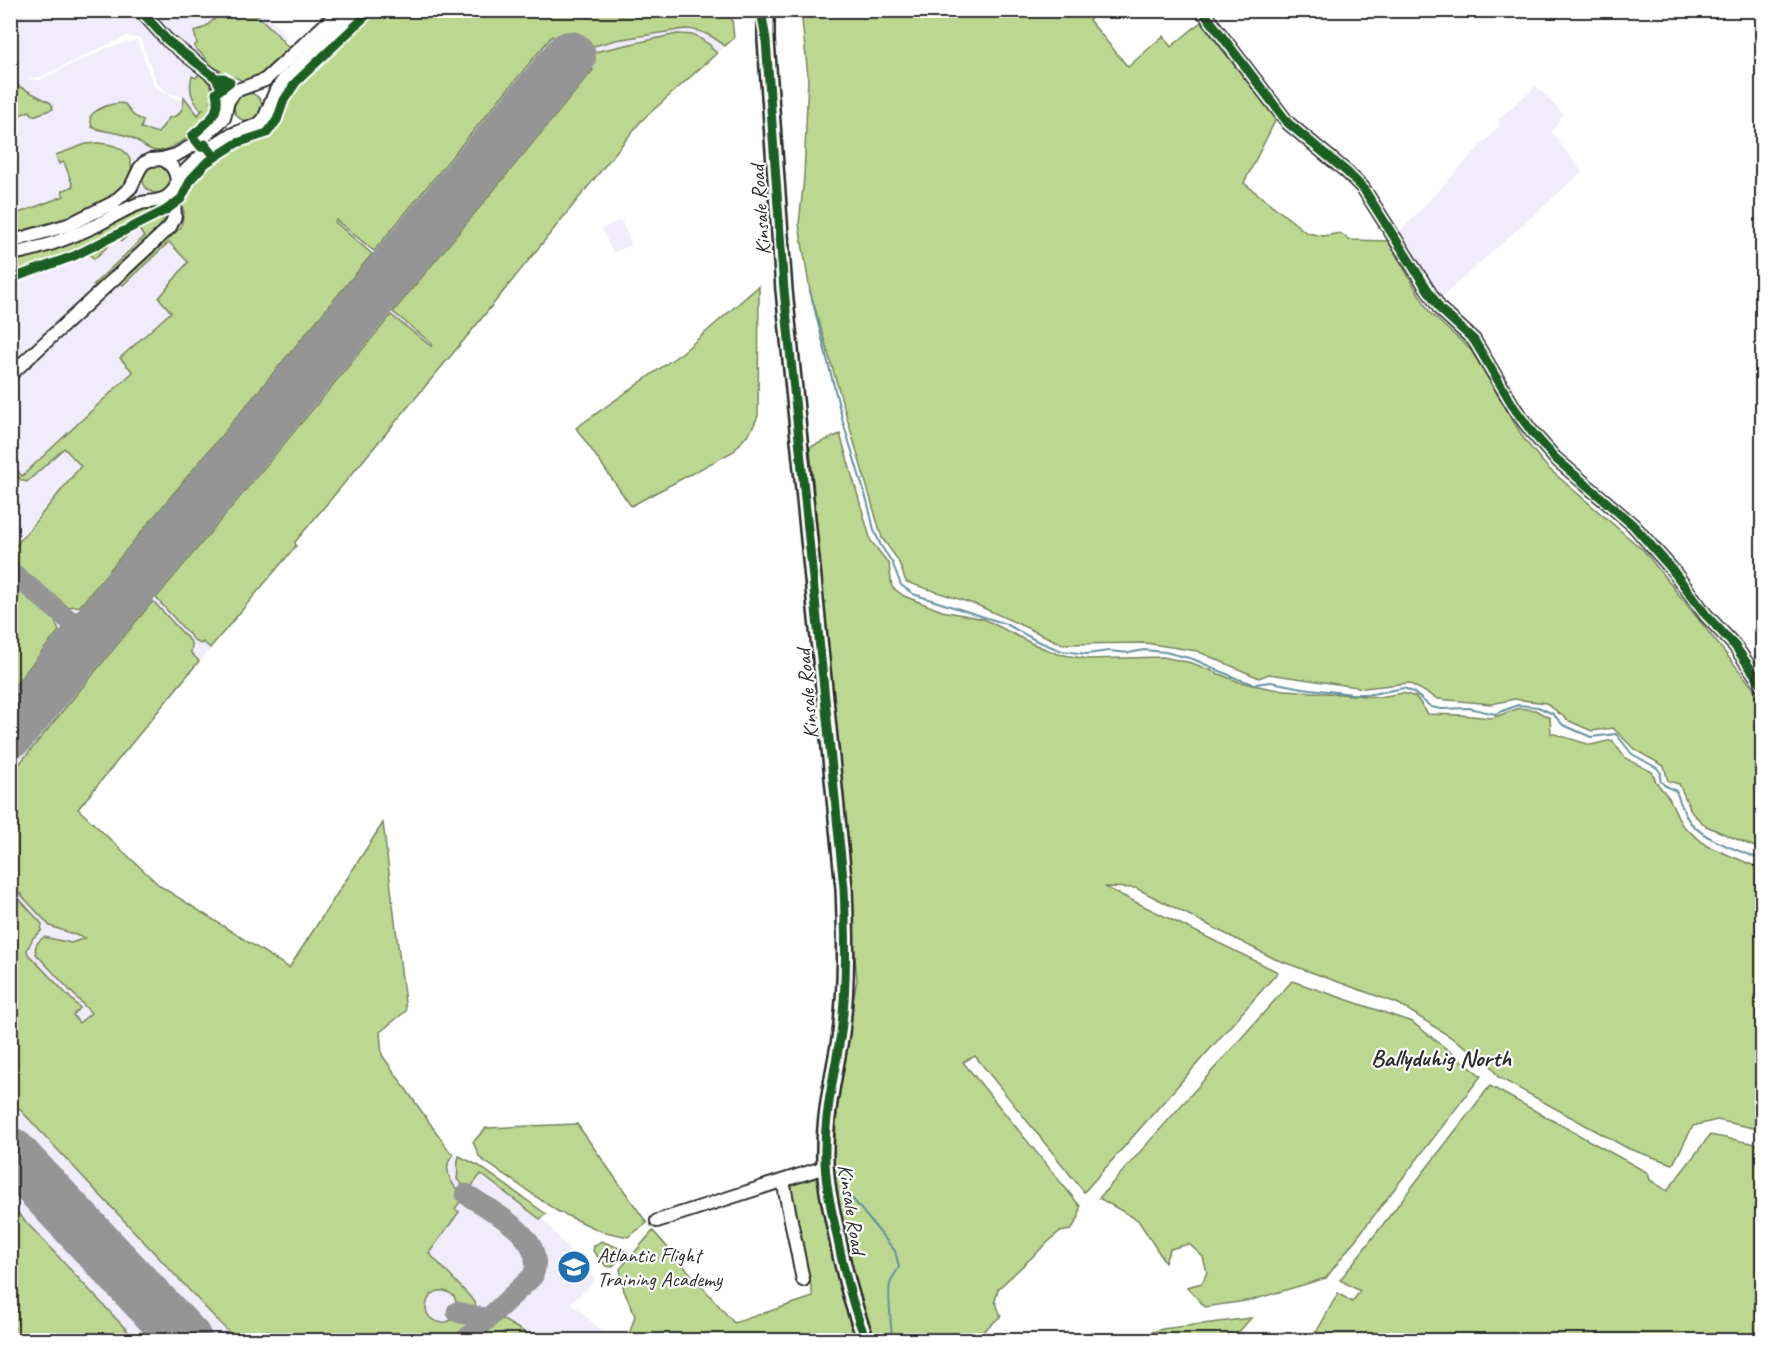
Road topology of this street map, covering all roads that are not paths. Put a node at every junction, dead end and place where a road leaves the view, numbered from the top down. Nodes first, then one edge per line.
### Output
1 (140, 10) edge
2 (341, 10) edge
3 (358, 10) edge
4 (764, 10) edge
5 (1202, 10) edge
6 (216, 78) junction
7 (245, 88) junction
8 (228, 105) junction
9 (267, 113) junction
10 (247, 128) junction
11 (162, 159) junction
12 (136, 177) junction
13 (177, 178) junction
14 (167, 199) junction
15 (12, 251) edge
16 (10, 375) edge
17 (1762, 685) edge
18 (825, 1167) junction
19 (783, 1181) junction
20 (657, 1221) dead end
21 (803, 1281) dead end
22 (866, 1341) edge

1 - 6 street
2 - 7 street
3 - 9 street
4 - 18 main road, Kinsale Road
5 - 17 street
6 - 7 street
6 - 8 street
7 - 8 street
7 - 9 street
8 - 10 street
8 - 11 street
9 - 10 street
10 - 13 street
11 - 12 street
11 - 13 street
12 - 14 street
12 - 15 street
13 - 14 street
14 - 15 street
14 - 16 street
18 - 19 street
18 - 22 main road, Kinsale Road
19 - 20 street
19 - 21 street

